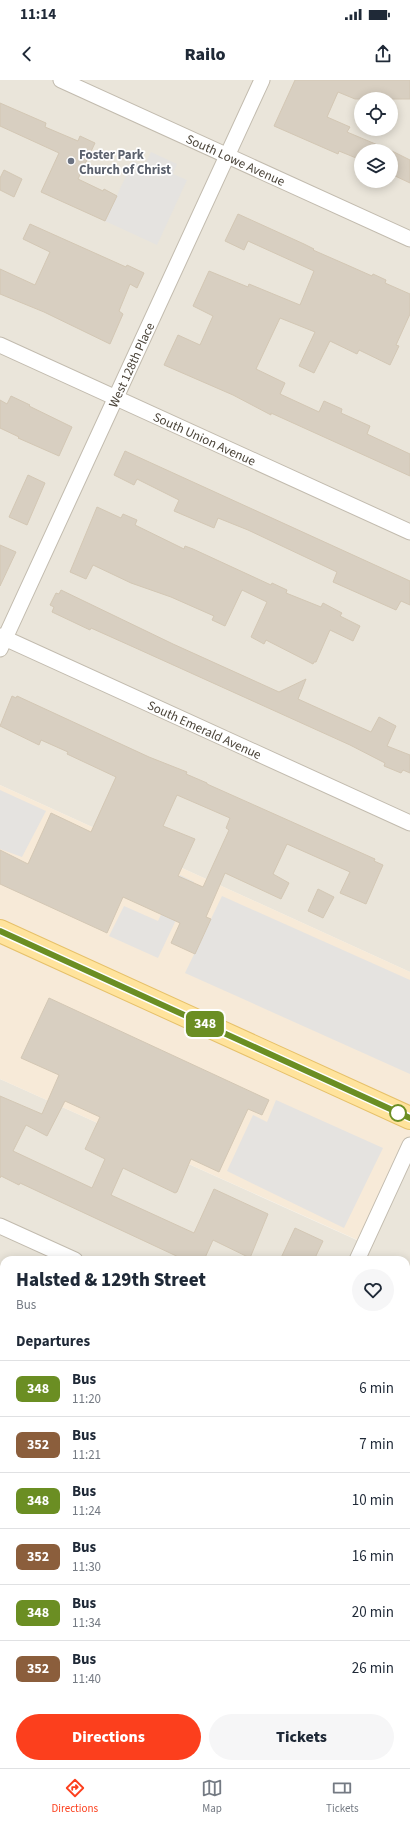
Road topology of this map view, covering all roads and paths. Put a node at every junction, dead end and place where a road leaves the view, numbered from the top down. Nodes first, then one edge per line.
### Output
1 (61, 80) edge
2 (262, 80) edge
3 (227, 156) junction
4 (410, 239) edge
5 (0, 345) edge
6 (116, 398) junction
7 (410, 532) edge
8 (2, 641) edge
9 (410, 823) edge
10 (0, 931) edge
11 (410, 1118) edge
12 (410, 1145) edge
13 (0, 1226) edge
14 (66, 1256) edge
15 (359, 1256) edge

1 - 3 street, South Lowe Avenue
2 - 3 street, West 128th Place
3 - 4 street, South Lowe Avenue
3 - 6 street, West 128th Place
5 - 6 street, South Union Avenue
6 - 7 street, South Union Avenue
6 - 8 street, West 128th Place
8 - 9 street, South Emerald Avenue
10 - 11 main road
12 - 15 street
13 - 14 street

